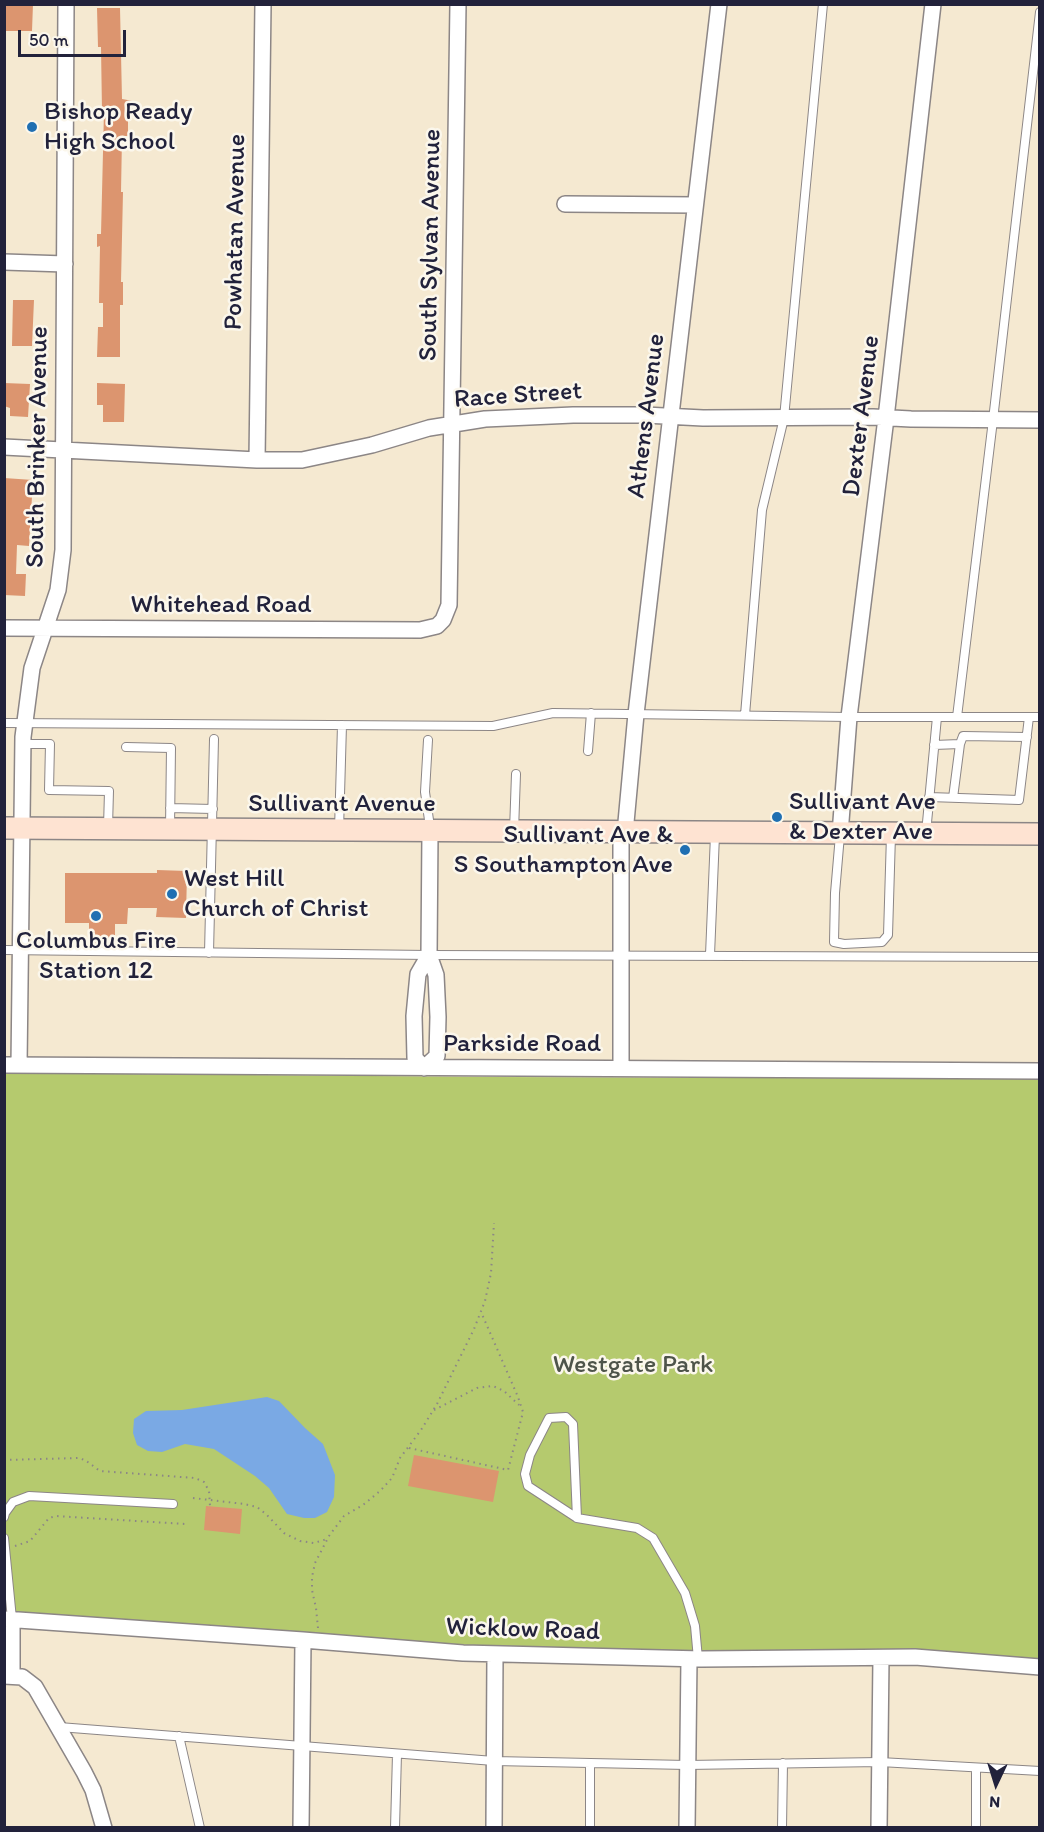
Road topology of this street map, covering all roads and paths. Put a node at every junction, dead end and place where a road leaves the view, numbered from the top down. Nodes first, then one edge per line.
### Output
1 (66, 4) edge
2 (263, 4) edge
3 (458, 4) edge
4 (718, 4) edge
5 (823, 4) edge
6 (933, 4) edge
7 (1040, 12) edge
8 (565, 204) dead end
9 (695, 205) junction
10 (4, 262) edge
11 (65, 264) junction
12 (671, 416) junction
13 (784, 418) junction
14 (886, 418) junction
15 (993, 420) junction
16 (1040, 420) edge
17 (452, 423) junction
18 (4, 447) edge
19 (64, 451) junction
20 (257, 460) junction
21 (437, 626) joint
22 (4, 628) edge
23 (46, 628) junction
24 (591, 713) junction
25 (636, 714) junction
26 (745, 716) junction
27 (849, 717) junction
28 (937, 717) junction
29 (957, 717) junction
30 (1029, 717) junction
31 (1040, 717) edge
32 (4, 723) edge
33 (25, 723) junction
34 (342, 725) junction
35 (1027, 737) junction
36 (214, 739) dead end
37 (428, 740) dead end
38 (23, 744) junction
39 (934, 744) junction
40 (960, 744) junction
41 (126, 747) dead end
42 (588, 751) dead end
43 (516, 774) dead end
44 (930, 797) junction
45 (953, 798) junction
46 (170, 819) junction
47 (213, 820) junction
48 (14, 829) edge
49 (108, 829) junction
50 (339, 831) junction
51 (430, 832) junction
52 (514, 832) junction
53 (623, 833) junction
54 (715, 833) junction
55 (840, 834) junction
56 (891, 834) junction
57 (926, 834) junction
58 (1040, 834) edge
59 (4, 950) edge
60 (21, 950) junction
61 (209, 953) junction
62 (429, 955) junction
63 (621, 955) junction
64 (710, 955) junction
65 (1040, 957) edge
66 (12, 1065) edge
67 (424, 1068) junction
68 (621, 1068) junction
69 (1040, 1071) edge
70 (494, 1223) dead end
71 (481, 1312) junction
72 (521, 1407) junction
73 (433, 1410) junction
74 (408, 1448) junction
75 (4, 1460) edge
76 (193, 1498) dead end
77 (210, 1500) junction
78 (174, 1504) dead end
79 (210, 1506) dead end
80 (4, 1518) edge
81 (577, 1518) junction
82 (185, 1524) dead end
83 (4, 1538) edge
84 (327, 1539) junction
85 (6, 1550) edge
86 (8, 1619) edge
87 (318, 1630) dead end
88 (303, 1640) junction
89 (495, 1654) junction
90 (882, 1658) junction
91 (694, 1659) junction
92 (1040, 1667) edge
93 (8, 1676) edge
94 (57, 1727) junction
95 (179, 1736) junction
96 (302, 1746) junction
97 (397, 1754) junction
98 (495, 1761) junction
99 (880, 1762) junction
100 (590, 1763) junction
101 (783, 1764) junction
102 (687, 1765) junction
103 (976, 1768) junction
104 (1040, 1771) edge
105 (104, 1827) edge
106 (200, 1827) edge
107 (301, 1827) edge
108 (395, 1827) edge
109 (494, 1827) edge
110 (590, 1827) edge
111 (687, 1827) edge
112 (782, 1827) edge
113 (879, 1827) edge
114 (976, 1827) edge

1 - 11 street, South Brinker Avenue
2 - 20 street, Powhatan Avenue
3 - 17 street, South Sylvan Avenue
4 - 9 street, Athens Avenue
5 - 13 lane
6 - 14 street, Dexter Avenue
7 - 15 lane
8 - 9 street
9 - 12 street, Athens Avenue
10 - 11 street
11 - 19 street, South Brinker Avenue
12 - 13 street, Race Street
12 - 17 street, Race Street
12 - 25 street, Athens Avenue
13 - 14 street, Race Street
13 - 26 lane
14 - 15 street, Race Street
14 - 27 street, Dexter Avenue
15 - 16 street, Race Street
15 - 29 lane
17 - 20 street, Race Street
17 - 21 street, South Sylvan Avenue
18 - 19 street, Race Street
19 - 20 street, Race Street
19 - 23 street, South Brinker Avenue
21 - 23 street, Whitehead Road
22 - 23 street, Whitehead Road
23 - 33 street, South Brinker Avenue
24 - 25 lane
24 - 34 lane
24 - 42 lane
25 - 26 lane
25 - 53 street, Athens Avenue
26 - 27 lane
27 - 28 lane
27 - 55 street, Dexter Avenue
28 - 29 lane
28 - 39 lane
29 - 30 lane
30 - 31 lane
30 - 35 lane
32 - 33 lane
33 - 34 lane
33 - 38 street, South Brinker Avenue
34 - 50 lane
35 - 40 lane
35 - 45 lane
36 - 47 lane
37 - 51 lane
38 - 48 street, South Brinker Avenue
38 - 49 lane
39 - 40 lane
39 - 44 lane
40 - 45 lane
41 - 46 lane
43 - 52 lane
44 - 45 lane
44 - 57 lane
46 - 47 main road, Sullivant Avenue
46 - 49 main road, Sullivant Avenue
47 - 50 main road, Sullivant Avenue
47 - 61 lane
48 - 49 main road, Sullivant Avenue
48 - 60 street, South Brinker Avenue
50 - 51 main road, Sullivant Avenue
51 - 52 main road, Sullivant Avenue
51 - 62 street
52 - 53 main road, Sullivant Avenue
53 - 54 main road, Sullivant Avenue
53 - 63 street, Athens Avenue
54 - 55 main road, Sullivant Avenue
54 - 64 lane
55 - 56 main road, Sullivant Avenue
55 - 56 lane
56 - 57 main road, Sullivant Avenue
57 - 58 main road, Sullivant Avenue
59 - 60 lane
60 - 61 lane
60 - 66 street, South Brinker Avenue
61 - 62 lane
62 - 63 lane
62 - 67 street
62 - 67 street
63 - 64 lane
63 - 68 street, Athens Avenue
64 - 65 lane
66 - 67 street, Parkside Road
67 - 68 street, Parkside Road
68 - 69 street, Parkside Road
70 - 71 path
71 - 72 path
71 - 73 path
72 - 73 path
72 - 74 path
73 - 74 path
74 - 84 path
75 - 77 path
76 - 77 path
77 - 79 path
77 - 84 path
78 - 80 lane
81 - 81 lane
81 - 91 lane
82 - 85 path
83 - 85 lane
84 - 87 path
85 - 86 lane
86 - 88 street, Wicklow Road
86 - 93 street
88 - 89 street, Wicklow Road
88 - 96 street
89 - 91 street, Wicklow Road
89 - 98 street
90 - 91 street, Wicklow Road
90 - 92 street, Wicklow Road
90 - 99 street
91 - 102 street
93 - 94 street
94 - 95 lane
94 - 105 street
95 - 96 lane
95 - 106 lane
96 - 97 lane
96 - 107 street
97 - 98 lane
97 - 108 lane
98 - 100 lane
98 - 109 street
99 - 101 lane
99 - 103 lane
99 - 113 street
100 - 102 lane
100 - 110 lane
101 - 102 lane
101 - 112 lane
102 - 111 street
103 - 104 lane
103 - 114 lane

